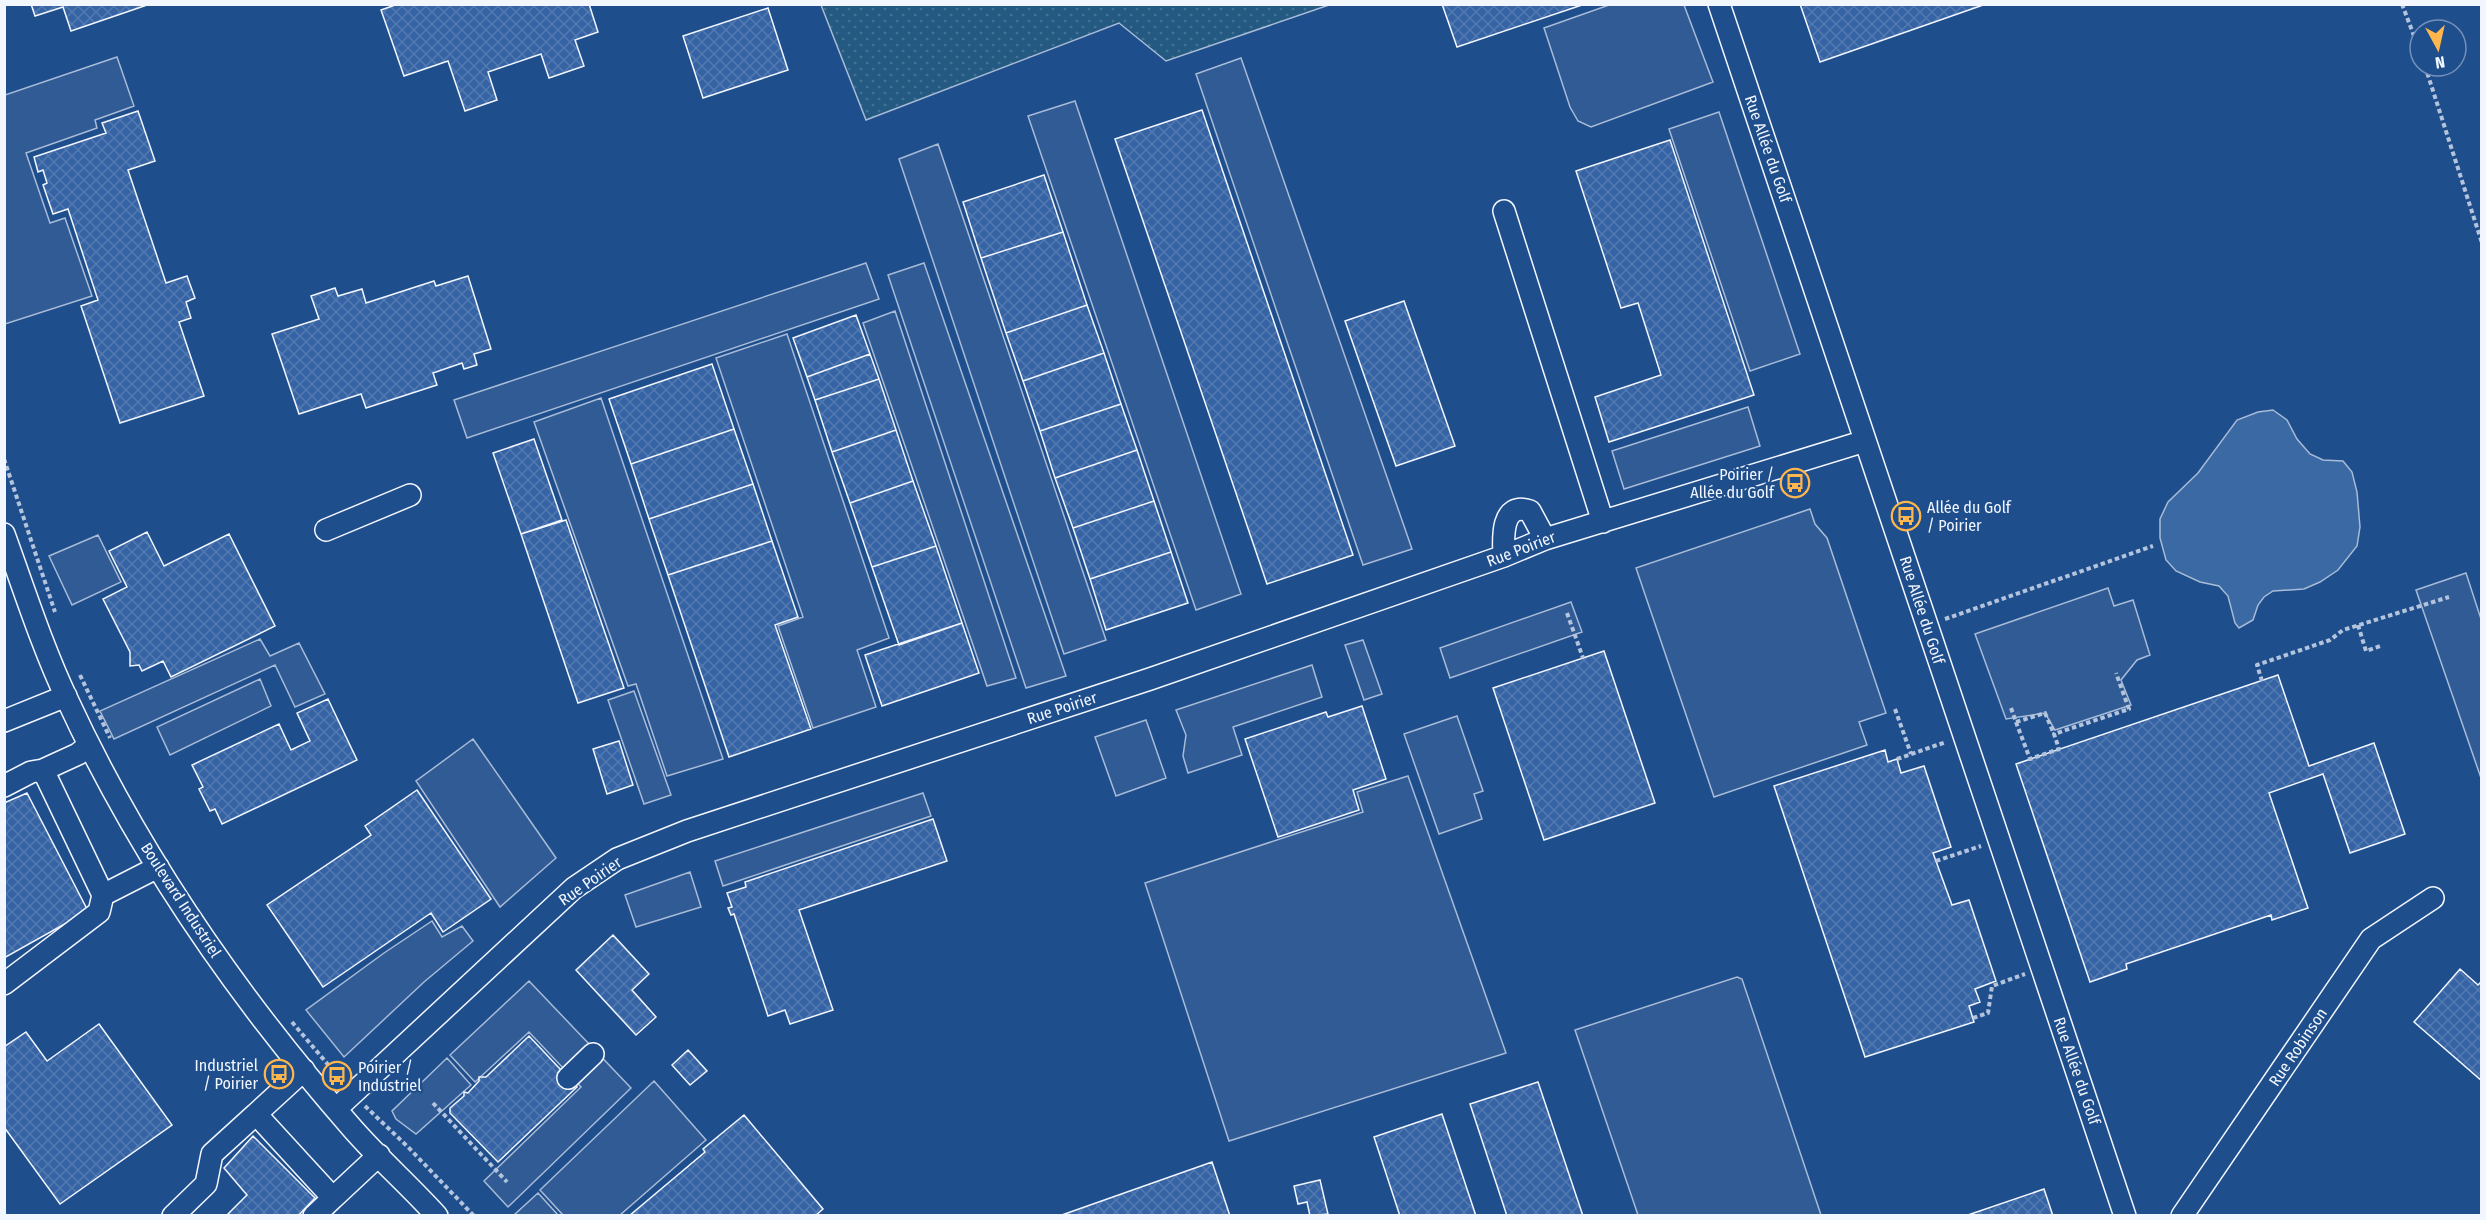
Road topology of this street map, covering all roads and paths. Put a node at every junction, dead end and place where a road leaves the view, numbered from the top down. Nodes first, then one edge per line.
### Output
1 (1719, 4) edge
2 (2402, 4) edge
3 (2408, 20) edge
4 (2429, 78) edge
5 (1504, 211) dead end
6 (2481, 243) edge
7 (1865, 441) junction
8 (4, 459) edge
9 (410, 495) dead end
10 (1603, 522) junction
11 (326, 530) dead end
12 (4, 534) edge
13 (1545, 539) junction
14 (2153, 546) dead end
15 (1504, 556) junction
16 (2448, 597) dead end
17 (1567, 613) dead end
18 (58, 620) dead end
19 (1927, 626) junction
20 (2358, 626) junction
21 (2380, 646) dead end
22 (1583, 658) dead end
23 (78, 670) dead end
24 (2116, 673) dead end
25 (2262, 681) dead end
26 (66, 696) junction
27 (2011, 708) dead end
28 (1895, 710) dead end
29 (4, 721) edge
30 (2016, 722) junction
31 (2054, 734) junction
32 (1964, 736) junction
33 (113, 744) dead end
34 (89, 745) junction
35 (1911, 754) junction
36 (1897, 759) dead end
37 (43, 770) junction
38 (4, 786) edge
39 (1999, 840) junction
40 (1936, 861) dead end
41 (158, 867) junction
42 (103, 895) junction
43 (2433, 898) dead end
44 (2042, 968) junction
45 (4, 984) edge
46 (1973, 1018) dead end
47 (290, 1020) dead end
48 (593, 1054) dead end
49 (304, 1070) junction
50 (337, 1076) dead end
51 (568, 1078) dead end
52 (433, 1103) dead end
53 (336, 1109) junction
54 (256, 1114) junction
55 (373, 1115) dead end
56 (379, 1155) junction
57 (507, 1182) dead end
58 (333, 1198) junction
59 (426, 1212) edge
60 (173, 1215) edge
61 (314, 1215) edge
62 (474, 1215) edge
63 (2126, 1215) edge
64 (2182, 1215) edge

1 - 7 street, Rue Allée du Golf
2 - 3 path
4 - 6 path
5 - 10 street
7 - 10 street, Rue Poirier
7 - 19 street, Rue Allée du Golf
8 - 18 path
9 - 11 street
10 - 13 street, Rue Poirier
12 - 26 street, Boulevard Industriel
13 - 15 street, Rue Poirier
13 - 15 street
14 - 19 path
15 - 53 street, Rue Poirier
16 - 20 path
17 - 22 path
19 - 32 street, Rue Allée du Golf
20 - 21 path
20 - 25 path
23 - 33 path
24 - 31 path
26 - 29 street
26 - 34 street, Boulevard Industriel
27 - 30 path
28 - 35 path
30 - 31 path
30 - 31 path
32 - 35 path
32 - 39 street, Rue Allée du Golf
34 - 37 street
34 - 41 street, Boulevard Industriel
35 - 36 path
37 - 38 street
37 - 42 street
39 - 40 path
39 - 44 street, Rue Allée du Golf
41 - 42 street
41 - 49 street, Boulevard Industriel
42 - 45 street
43 - 64 street, Rue Robinson
44 - 46 path
44 - 63 street, Rue Allée du Golf
47 - 50 path
48 - 51 street
49 - 53 street, Boulevard Industriel
49 - 54 street
52 - 57 path
53 - 56 street, Boulevard Industriel
54 - 58 street
54 - 60 street
55 - 62 path
56 - 58 street
56 - 59 street, Boulevard Industriel
58 - 61 street

